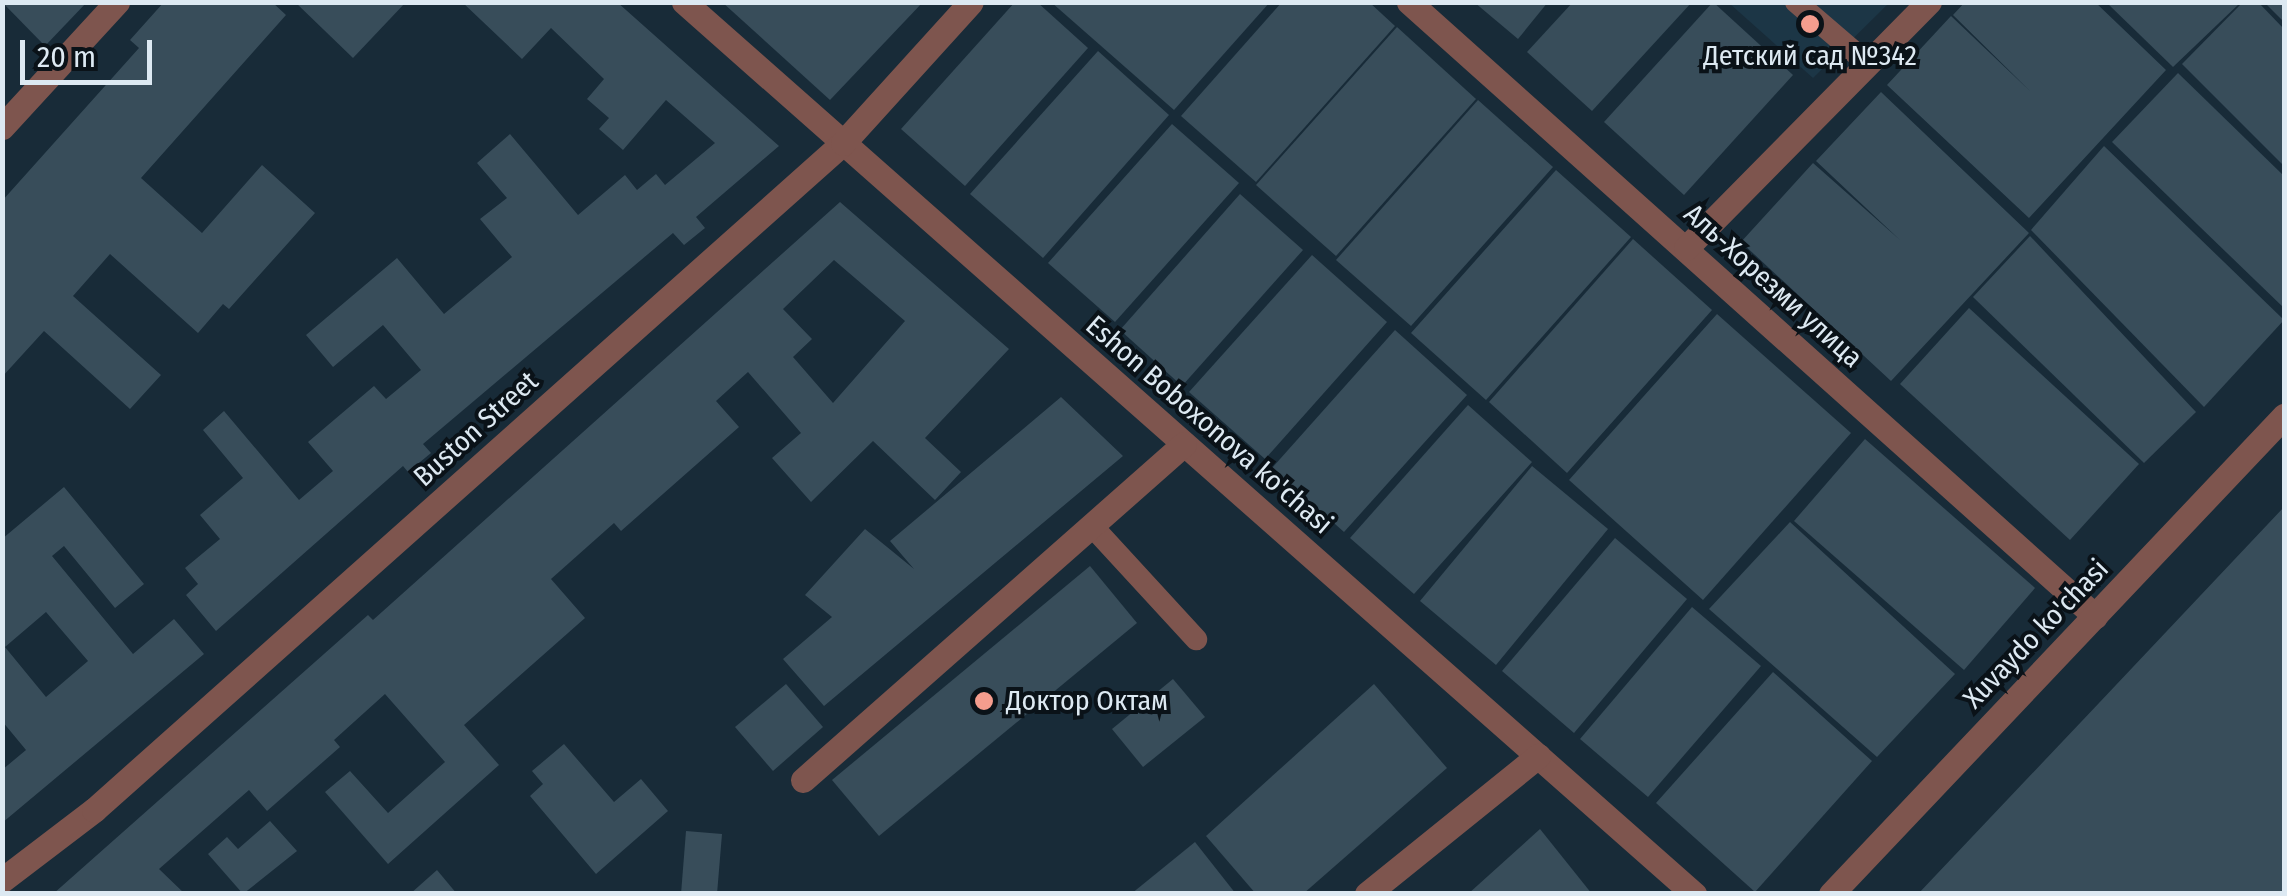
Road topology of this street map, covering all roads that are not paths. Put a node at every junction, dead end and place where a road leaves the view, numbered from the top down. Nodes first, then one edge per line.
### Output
1 (117, 2) edge
2 (684, 2) edge
3 (971, 2) edge
4 (1409, 2) edge
5 (1796, 2) edge
6 (1929, 2) edge
7 (1868, 64) junction
8 (2, 127) edge
9 (843, 143) junction
10 (1686, 248) junction
11 (2284, 416) edge
12 (1184, 444) junction
13 (1092, 526) junction
14 (2095, 616) junction
15 (1196, 639) dead end
16 (1538, 756) junction
17 (803, 780) dead end
18 (2, 880) edge
19 (1367, 894) edge
20 (1694, 894) edge
21 (1832, 894) edge

1 - 8 street
2 - 9 street, Eshon Boboxonova ko'chasi
3 - 9 street, Buston Street
4 - 10 street, Аль-Хорезми улица
5 - 7 lane
6 - 7 street
7 - 10 street
9 - 12 street, Eshon Boboxonova ko'chasi
9 - 18 street, Buston Street
10 - 14 street, Аль-Хорезми улица
11 - 14 street, Xuvaydo ko'chasi
12 - 13 street
12 - 16 street, Eshon Boboxonova ko'chasi
13 - 15 lane
13 - 17 street
14 - 21 street, Xuvaydo ko'chasi
16 - 19 street
16 - 20 street, Eshon Boboxonova ko'chasi

